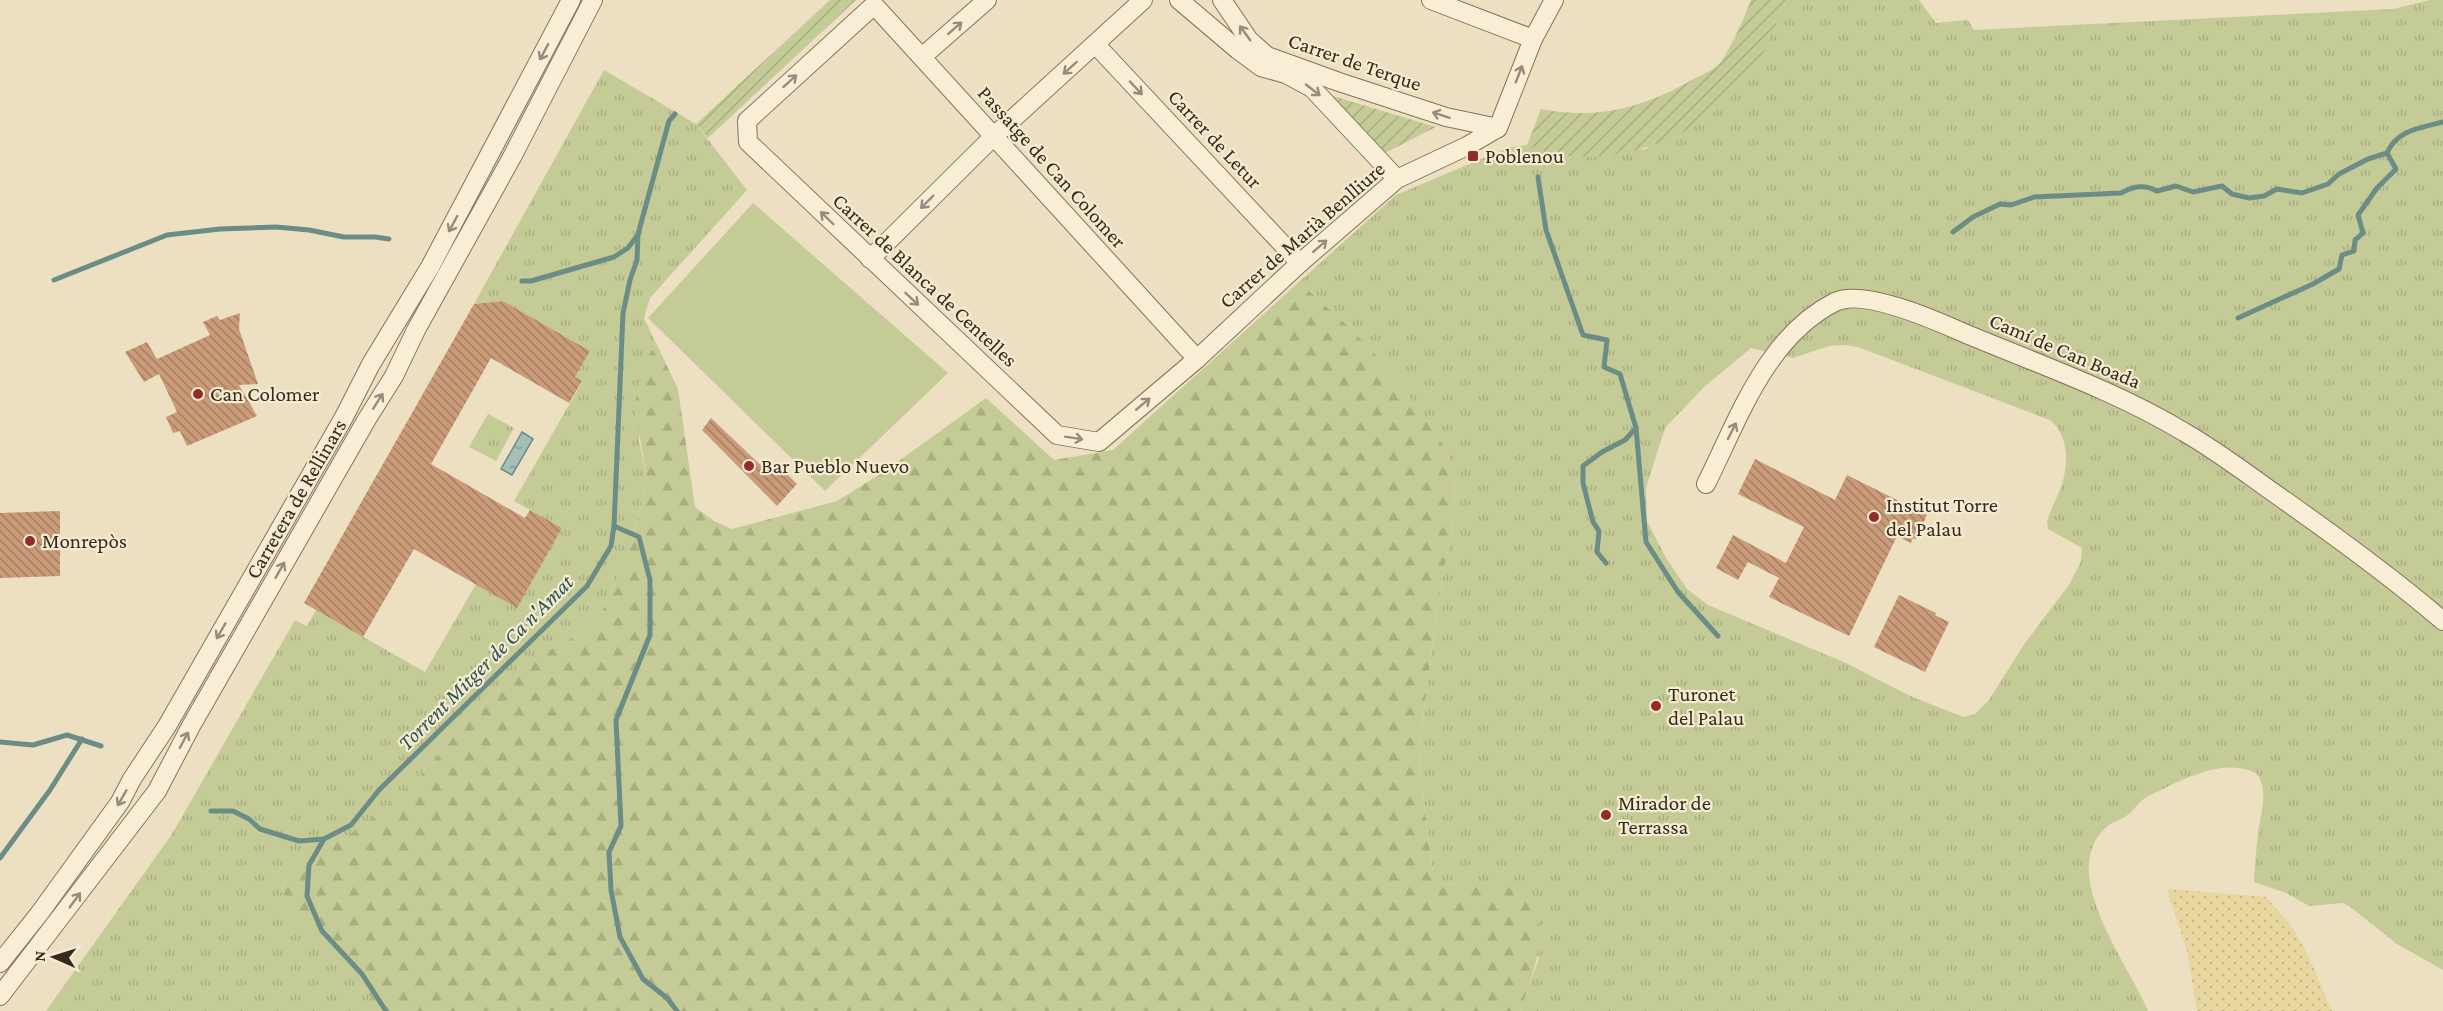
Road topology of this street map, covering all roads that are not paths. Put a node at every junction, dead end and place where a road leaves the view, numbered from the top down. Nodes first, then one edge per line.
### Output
1 (571, 0) edge
2 (594, 0) edge
3 (987, 0) edge
4 (1143, 0) edge
5 (1179, 0) edge
6 (1222, 0) edge
7 (1431, 0) edge
8 (1554, 0) edge
9 (1533, 39) junction
10 (1096, 45) junction
11 (922, 56) junction
12 (747, 121) joint
13 (1498, 128) junction
14 (993, 137) junction
15 (1397, 179) junction
16 (870, 259) junction
17 (1300, 263) junction
18 (1197, 359) junction
19 (1099, 442) joint
20 (1706, 484) dead end
21 (2443, 621) edge
22 (0, 963) edge
23 (0, 996) edge

1 -> 22 street, Carretera de Rellinars
23 -> 2 street, Carretera de Rellinars
11 -> 3 street
4 - 10 street
5 -> 15 street, Carrer de Terque
13 -> 6 street, Carrer de Terque
7 - 9 street
8 - 9 street
13 -> 9 street
10 -> 14 street
10 -> 17 street, Carrer de Letur
12 -> 11 street, Passatge de Can Colomer
11 - 14 street, Passatge de Can Colomer
16 -> 12 street, Carrer de Blanca de Centelles
13 - 15 street, Carrer de Marià Benlliure
14 -> 16 street
14 - 18 street, Passatge de Can Colomer
17 -> 15 street, Carrer de Marià Benlliure
16 -> 19 street, Carrer de Blanca de Centelles
17 - 18 street, Carrer de Marià Benlliure
19 -> 18 street, Carrer de Marià Benlliure
20 -> 21 street, Camí de Can Boada

